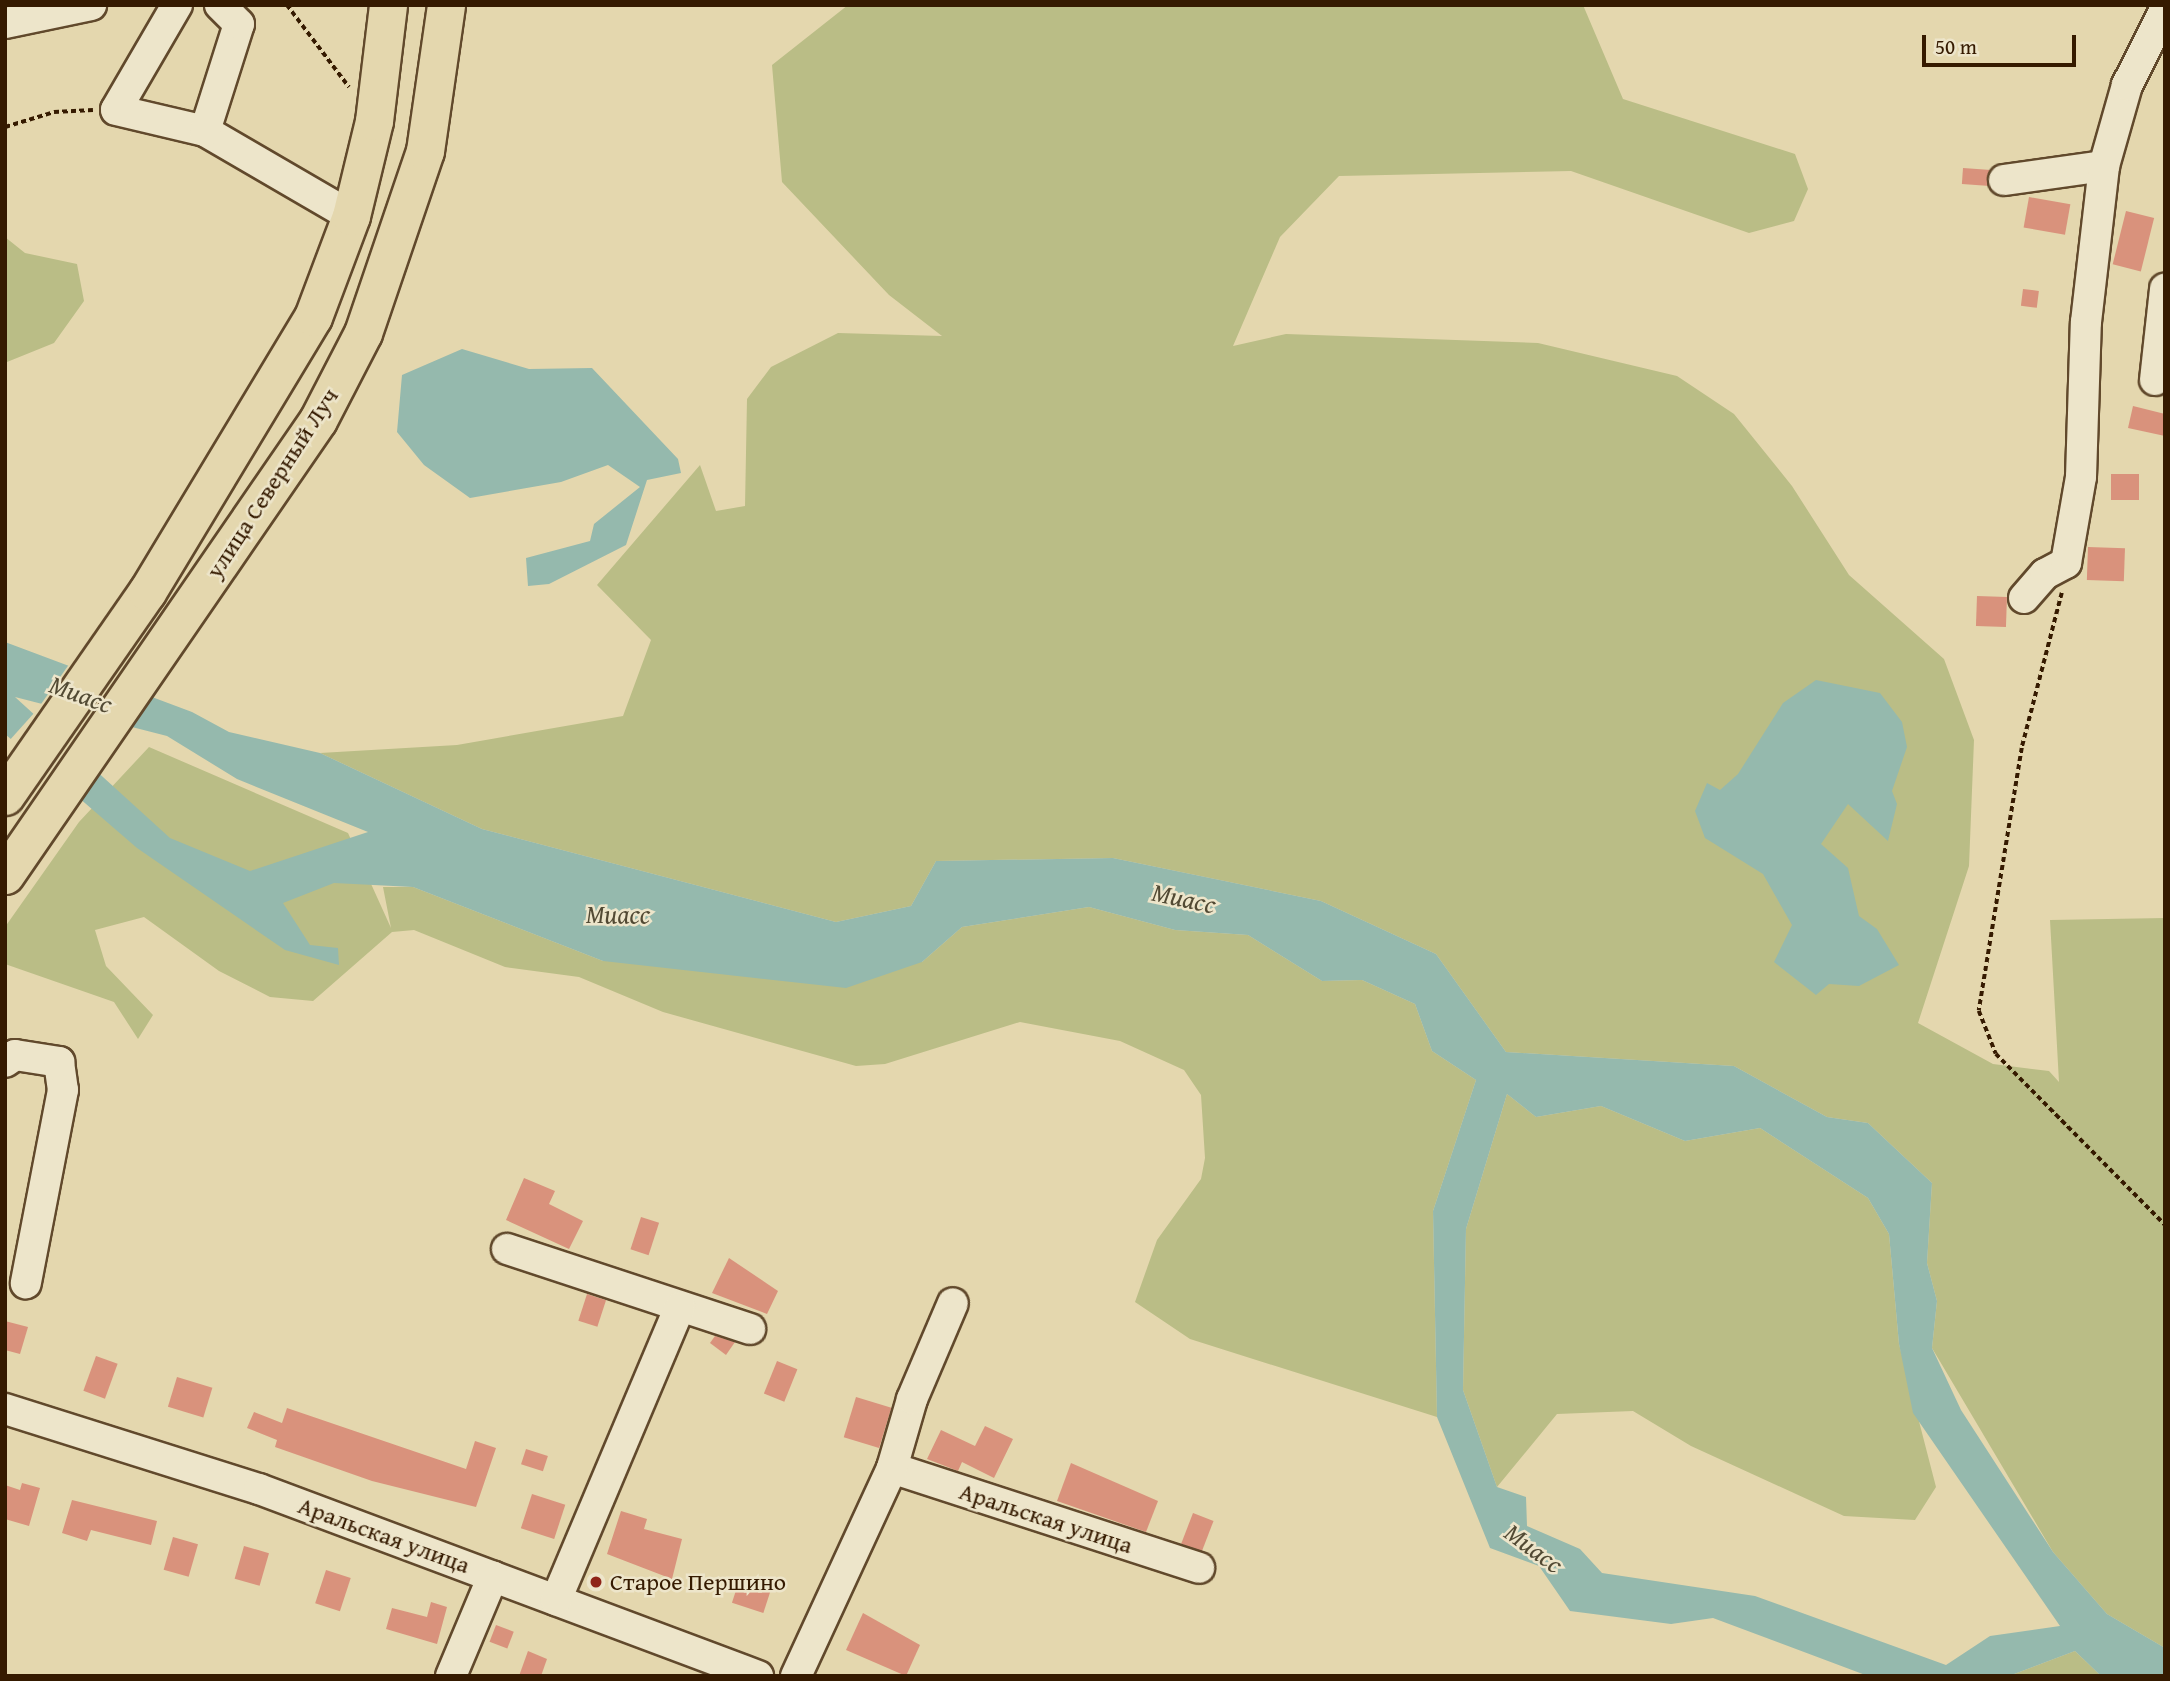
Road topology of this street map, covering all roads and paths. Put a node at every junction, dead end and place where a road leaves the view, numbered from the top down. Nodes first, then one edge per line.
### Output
1 (91, 5) edge
2 (177, 5) edge
3 (220, 5) edge
4 (287, 5) edge
5 (388, 5) edge
6 (446, 5) edge
7 (2165, 10) edge
8 (5, 23) edge
9 (116, 110) junction
10 (374, 121) junction
11 (5, 127) edge
12 (205, 131) junction
13 (2104, 166) junction
14 (2004, 180) dead end
15 (351, 216) junction
16 (2165, 289) edge
17 (2155, 380) dead end
18 (2066, 563) junction
19 (2024, 598) dead end
20 (5, 796) edge
21 (10, 867) edge
22 (5, 1062) edge
23 (2165, 1224) edge
24 (507, 1249) dead end
25 (26, 1283) dead end
26 (953, 1303) dead end
27 (680, 1307) junction
28 (750, 1329) dead end
29 (5, 1409) edge
30 (892, 1468) junction
31 (1199, 1568) dead end
32 (493, 1576) junction
33 (556, 1600) junction
34 (451, 1676) edge
35 (758, 1676) edge
36 (796, 1676) edge

1 - 8 street
2 - 9 street
3 - 12 street
4 - 10 path
5 - 10 main road, улица Северный Луч
6 - 21 main road, улица Северный Луч
7 - 13 street
9 - 11 path
9 - 12 street
10 - 15 main road, улица Северный Луч
12 - 15 street
13 - 14 street
13 - 18 street
15 - 20 main road, улица Северный Луч
16 - 17 street
18 - 19 street
18 - 23 path
22 - 25 street
24 - 27 street
26 - 30 street
27 - 28 street
27 - 33 street
29 - 32 street, Аральская улица
30 - 31 street, Аральская улица
30 - 36 street
32 - 33 street, Аральская улица
32 - 34 street
33 - 35 street, Аральская улица

